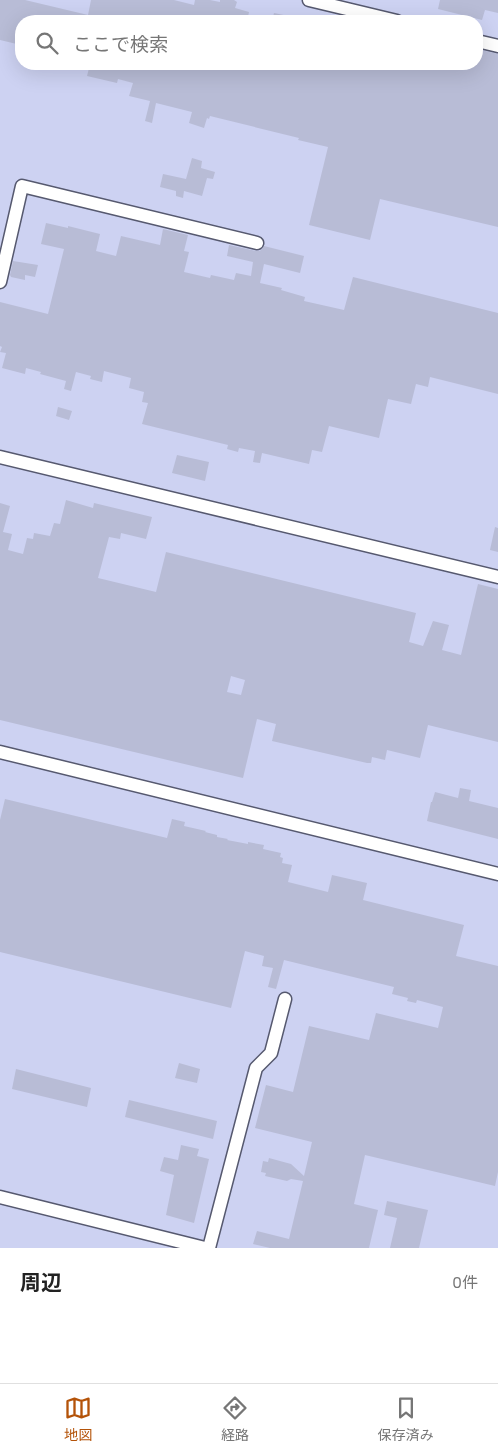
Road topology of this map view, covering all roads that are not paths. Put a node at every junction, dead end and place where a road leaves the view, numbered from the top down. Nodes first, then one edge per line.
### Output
1 (309, 0) edge
2 (371, 15) edge
3 (483, 42) edge
4 (498, 46) edge
5 (257, 244) dead end
6 (3, 259) edge
7 (0, 282) edge
8 (0, 458) edge
9 (498, 577) edge
10 (0, 752) edge
11 (498, 874) edge
12 (284, 999) dead end
13 (0, 1197) edge
14 (206, 1248) edge
15 (209, 1248) edge

1 - 2 lane
3 - 4 lane
5 - 6 lane
6 - 7 lane
8 - 9 lane
10 - 11 lane
12 - 15 lane
13 - 14 lane

